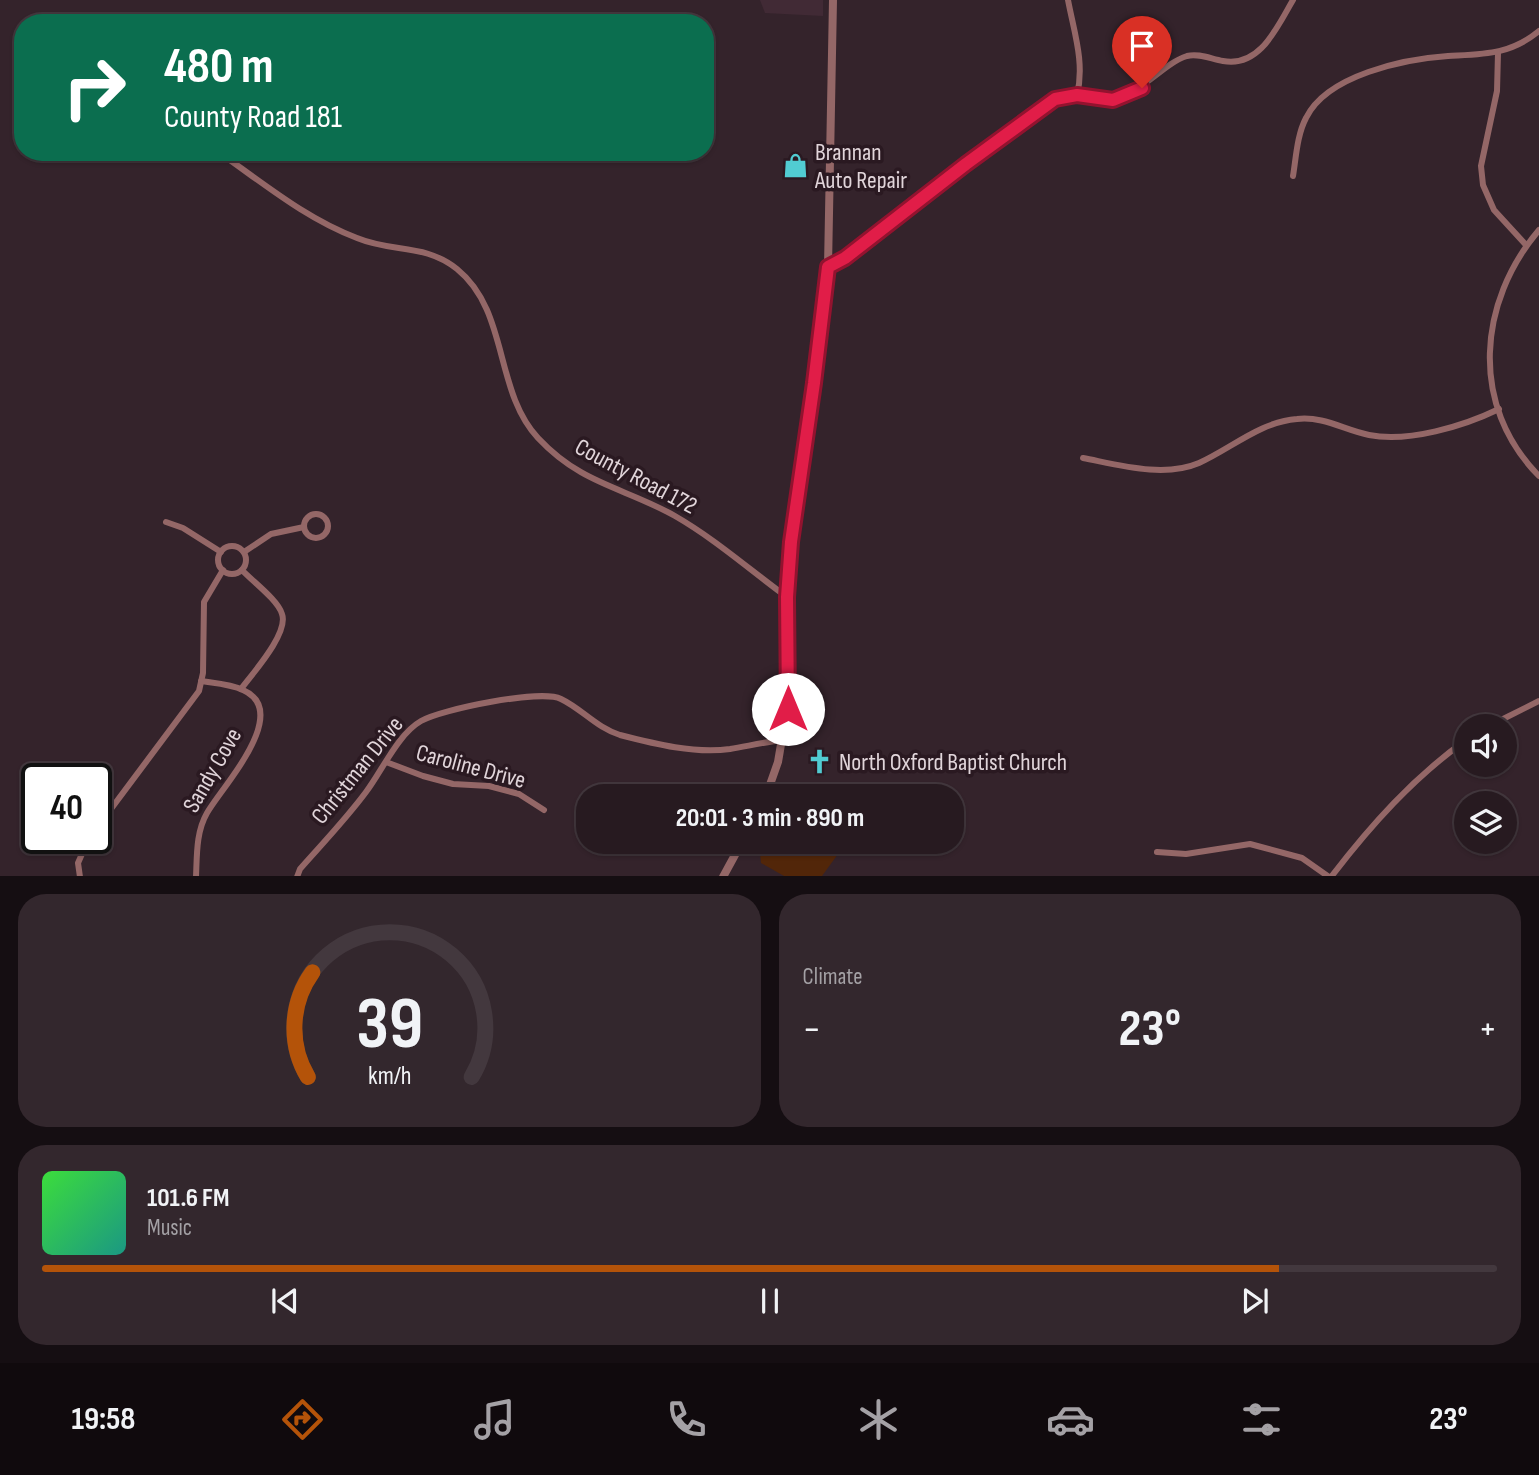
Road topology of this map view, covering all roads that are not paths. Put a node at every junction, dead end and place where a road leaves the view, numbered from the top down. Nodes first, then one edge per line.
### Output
1 (833, 0) edge
2 (1068, 0) edge
3 (1293, 0) edge
4 (1539, 31) edge
5 (1497, 53) junction
6 (1077, 95) junction
7 (231, 161) edge
8 (1293, 176) dead end
9 (1539, 230) edge
10 (1527, 245) junction
11 (828, 267) junction
12 (1499, 409) junction
13 (1083, 458) dead end
14 (1539, 476) edge
15 (166, 522) dead end
16 (304, 527) junction
17 (221, 552) junction
18 (244, 552) junction
19 (223, 570) junction
20 (242, 570) junction
21 (787, 597) junction
22 (201, 681) junction
23 (241, 689) junction
24 (1539, 701) edge
25 (1513, 714) edge
26 (783, 740) junction
27 (1454, 749) edge
28 (386, 762) junction
29 (770, 784) edge
30 (112, 807) edge
31 (544, 810) dead end
32 (1157, 852) dead end
33 (82, 854) edge
34 (735, 854) edge
35 (80, 876) edge
36 (196, 876) edge
37 (298, 876) edge
38 (724, 876) edge
39 (1329, 876) edge
40 (1331, 876) edge

1 - 11 street
2 - 6 street
3 - 6 street
4 - 5 street
5 - 8 street
5 - 10 street
6 - 11 street
7 - 21 street, County Road 172
9 - 10 street
10 - 12 street
11 - 21 street
12 - 13 street
12 - 14 street
15 - 17 street
16 - 16 street
16 - 18 street
17 - 18 street
17 - 19 street
18 - 20 street
19 - 20 street
19 - 22 street
20 - 23 street
21 - 26 street
22 - 23 street
22 - 30 street
23 - 36 street, Sandy Cove
24 - 25 street
26 - 28 street, Christman Drive
26 - 29 street
27 - 40 street
28 - 31 street, Caroline Drive
28 - 37 street, Christman Drive
32 - 39 street
33 - 35 street
34 - 38 street

